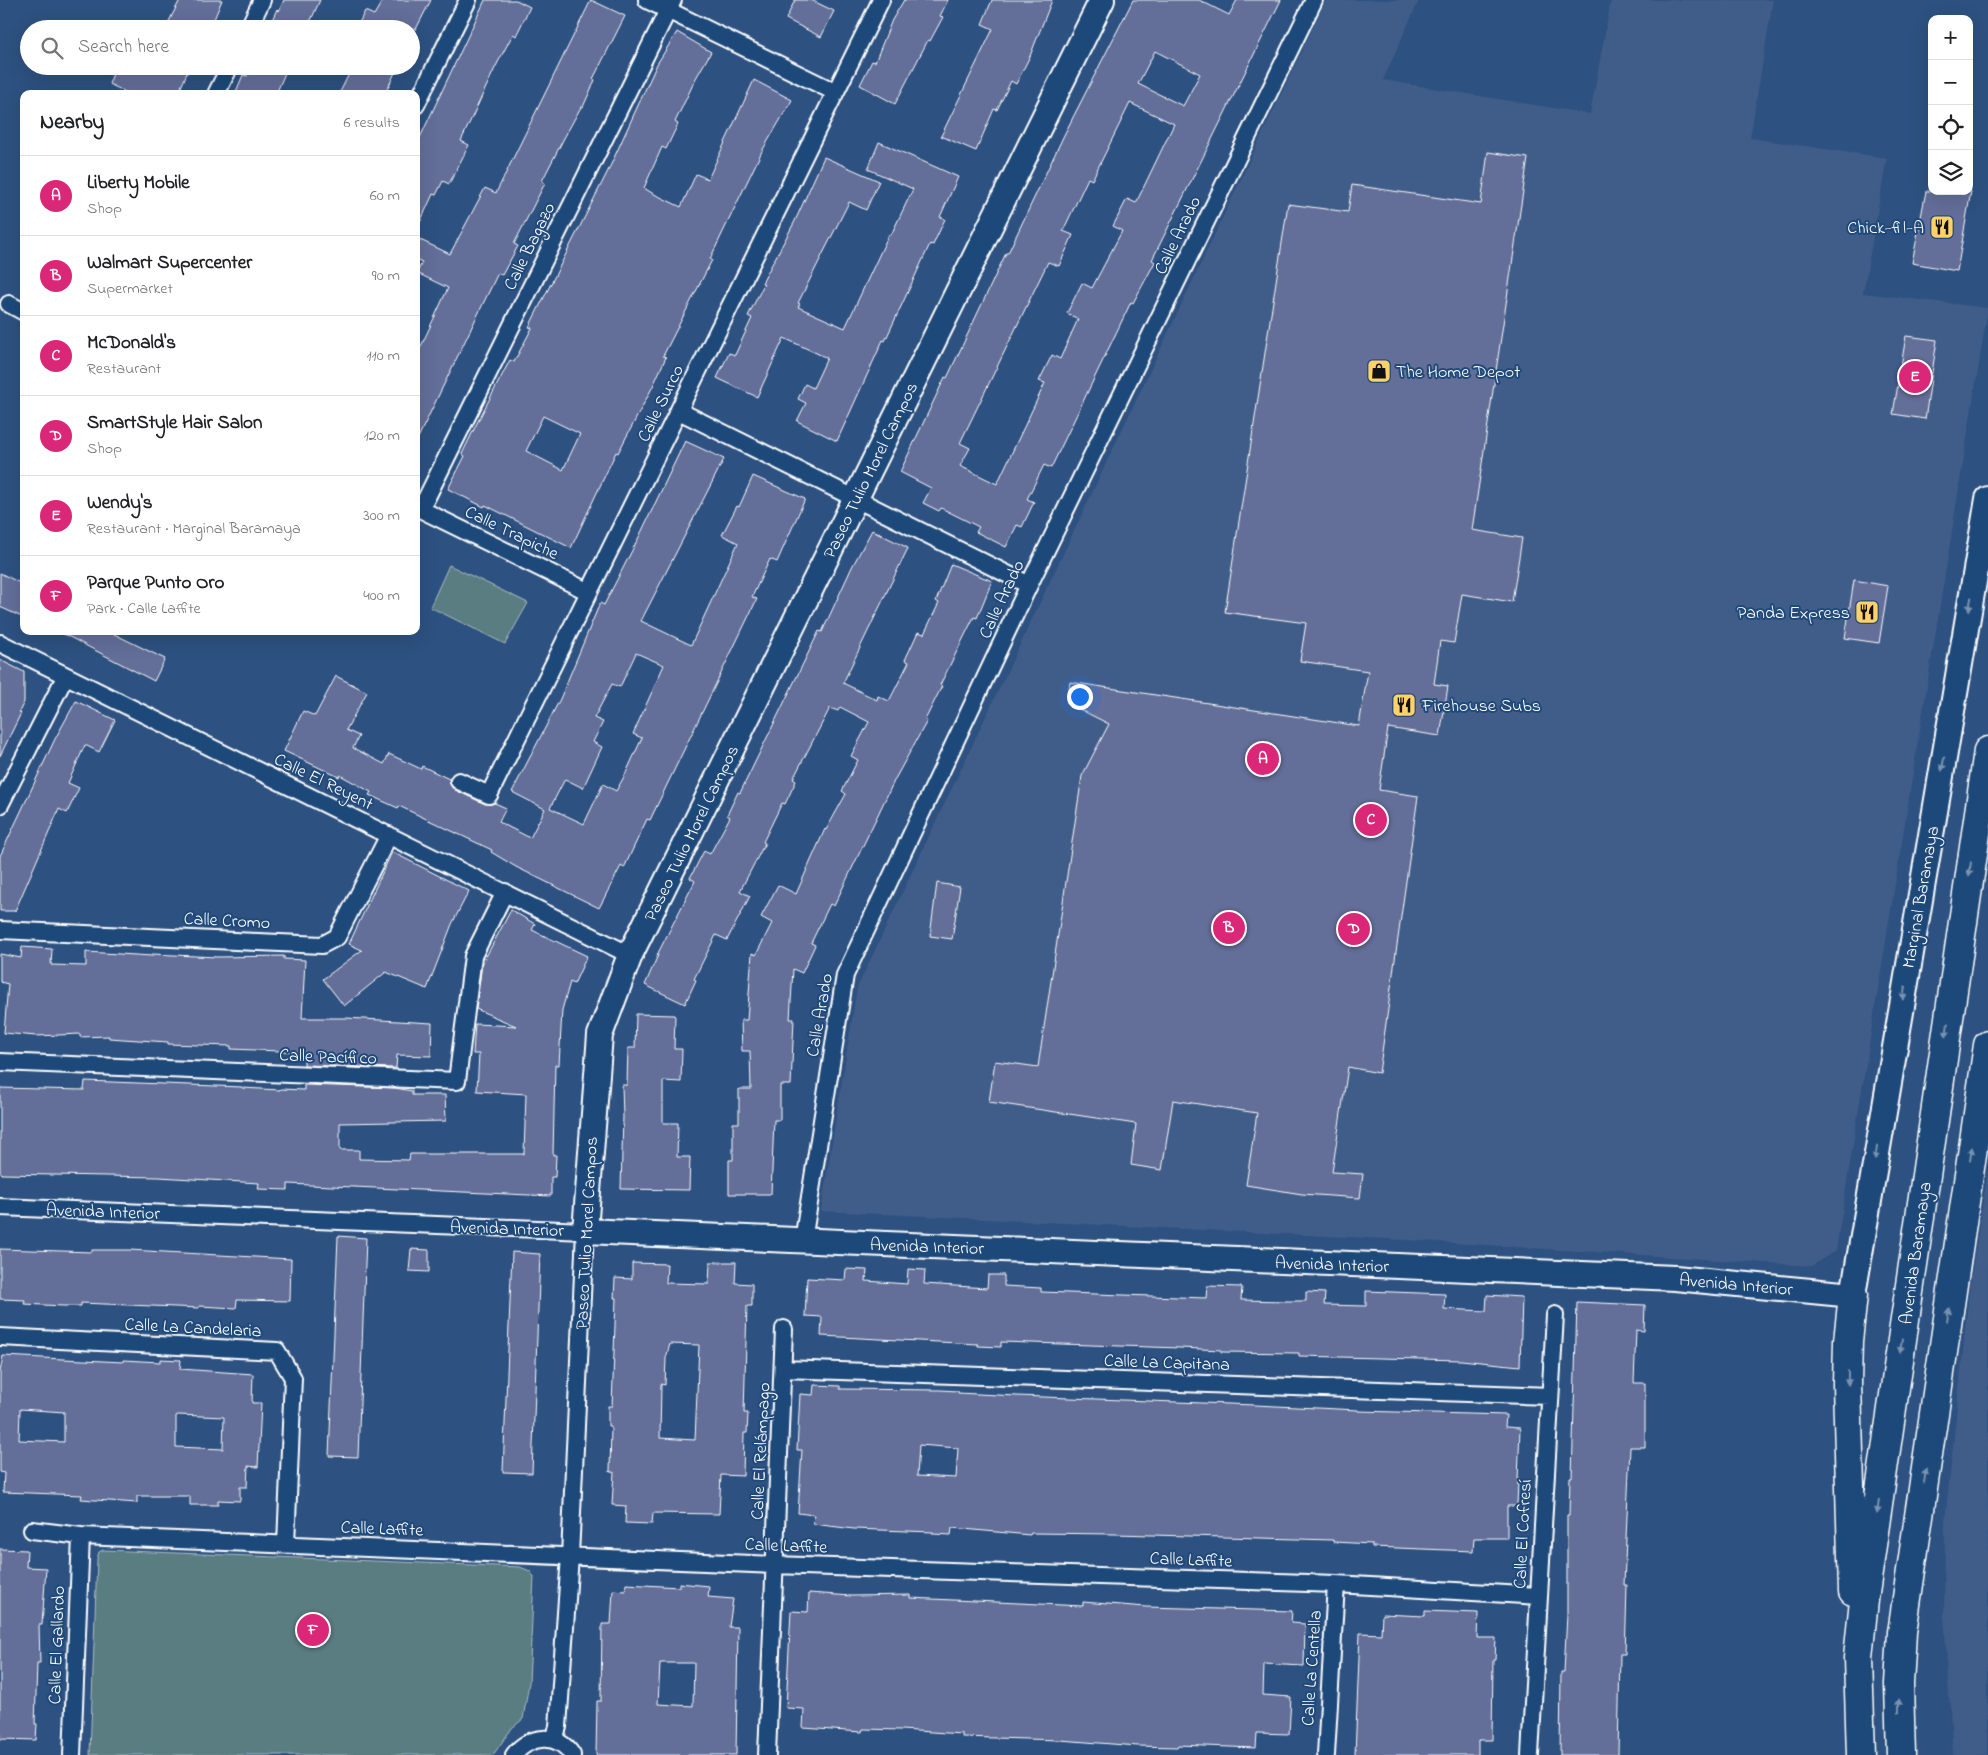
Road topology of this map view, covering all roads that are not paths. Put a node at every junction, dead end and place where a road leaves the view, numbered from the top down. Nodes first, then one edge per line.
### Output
1 (262, 0) edge
2 (468, 0) edge
3 (648, 0) edge
4 (881, 0) edge
5 (1102, 0) edge
6 (1314, 0) edge
7 (670, 5) edge
8 (252, 20) edge
9 (226, 75) edge
10 (218, 90) edge
11 (835, 92) junction
12 (420, 96) edge
13 (9, 304) dead end
14 (20, 310) edge
15 (678, 411) junction
16 (856, 498) junction
17 (420, 506) edge
18 (420, 508) edge
19 (1987, 508) edge
20 (1983, 556) edge
21 (1029, 585) junction
22 (589, 592) junction
23 (0, 643) edge
24 (65, 677) junction
25 (1988, 752) edge
26 (459, 781) dead end
27 (0, 805) edge
28 (389, 835) junction
29 (505, 892) junction
30 (0, 930) edge
31 (630, 954) junction
32 (1988, 1045) edge
33 (0, 1062) edge
34 (0, 1207) edge
35 (585, 1231) junction
36 (803, 1241) junction
37 (1853, 1295) junction
38 (1555, 1315) dead end
39 (784, 1329) dead end
40 (0, 1337) edge
41 (784, 1368) junction
42 (1550, 1396) junction
43 (32, 1530) dead end
44 (81, 1536) junction
45 (286, 1544) junction
46 (570, 1556) junction
47 (774, 1565) junction
48 (1336, 1584) junction
49 (1539, 1596) junction
50 (1858, 1658) junction
51 (554, 1740) junction
52 (1901, 1754) edge
53 (72, 1755) edge
54 (514, 1755) edge
55 (572, 1755) edge
56 (767, 1755) edge
57 (1326, 1755) edge
58 (1530, 1755) edge
59 (1861, 1755) edge

1 - 8 street
2 - 12 street
3 - 7 street
4 - 11 street, Calle Surco
5 - 16 street, Paseo Tulio Morel Campos
6 - 21 street, Calle Arado
7 - 11 street
7 - 17 street, Calle Bagazo
9 - 10 street
11 - 15 street, Calle Surco
13 - 14 street
15 - 16 street
15 - 22 street, Calle Surco
16 - 21 street
16 - 31 street, Paseo Tulio Morel Campos
18 - 22 street, Calle Trapiche
19 - 20 street, Marginal Baramaya
20 -> 37 street, Marginal Baramaya
21 - 36 street, Calle Arado
22 - 26 street, Calle Surco
23 - 24 street, Calle El Reyent
24 - 27 street
24 - 28 street, Calle El Reyent
25 -> 50 highway, Avenida Baramaya
28 - 29 street, Calle El Reyent
28 - 30 street, Calle Cromo
29 - 31 street, Calle El Reyent
29 - 33 street, Calle Pacífico
31 - 35 street, Paseo Tulio Morel Campos
52 -> 32 highway
34 - 35 street, Avenida Interior
35 - 36 street, Avenida Interior
35 - 46 street, Paseo Tulio Morel Campos
36 - 37 street, Avenida Interior
37 -> 50 highway
38 - 42 street, Calle El Cofresí
39 - 41 street, Calle El Relámpago
40 - 45 street, Calle La Candelaria
41 - 42 street, Calle La Capitana
41 - 47 street, Calle El Relámpago
42 - 49 street, Calle El Cofresí
43 - 44 street, Calle Laffite
44 - 45 street, Calle Laffite
44 - 53 street, Calle El Gallardo
45 - 46 street, Calle Laffite
46 - 47 street, Calle Laffite
46 - 51 street, Paseo Tulio Morel Campos
47 - 48 street, Calle Laffite
47 - 56 street, Calle El Relámpago
48 - 49 street, Calle Laffite
48 - 57 street, Calle La Centella
49 - 58 street, Calle El Cofresí
50 - 59 highway, Avenida Baramaya
51 - 54 street
51 - 55 street

